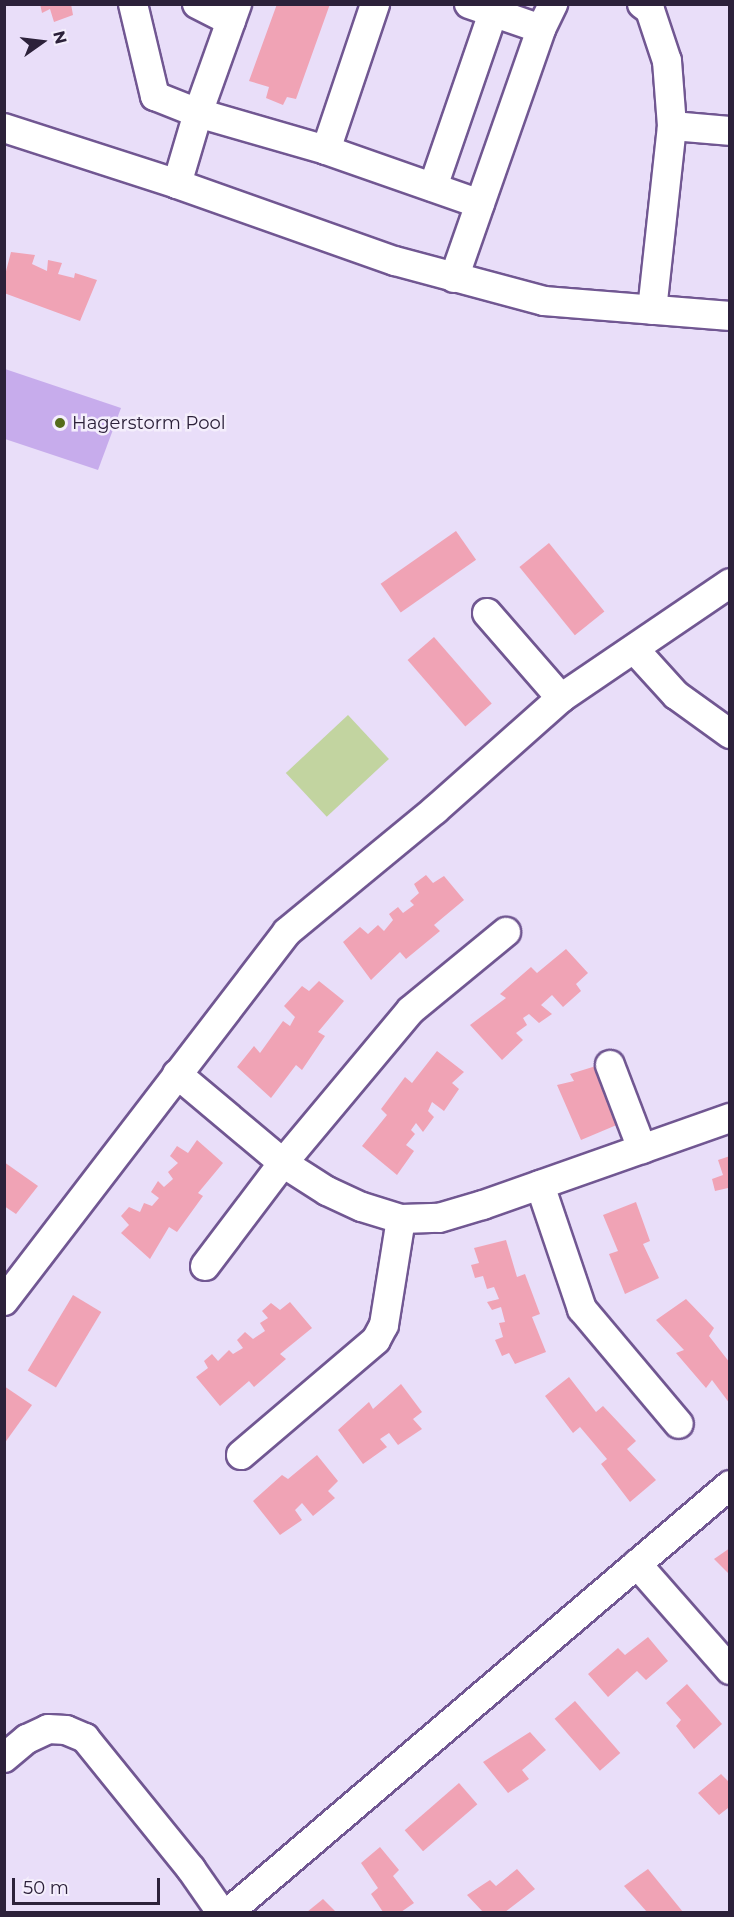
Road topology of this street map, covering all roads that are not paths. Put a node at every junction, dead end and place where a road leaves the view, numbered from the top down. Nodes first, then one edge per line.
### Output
1 (133, 4) edge
2 (197, 4) edge
3 (375, 4) edge
4 (649, 6) edge
5 (481, 9) edge
6 (234, 13) edge
7 (547, 17) edge
8 (198, 113) junction
9 (672, 126) junction
10 (729, 131) edge
11 (6, 132) edge
12 (326, 150) junction
13 (177, 184) junction
14 (433, 187) junction
15 (480, 204) junction
16 (454, 278) junction
17 (652, 310) junction
18 (729, 316) edge
19 (729, 583) edge
20 (487, 613) dead end
21 (635, 650) junction
22 (561, 698) junction
23 (729, 734) edge
24 (506, 932) dead end
25 (610, 1065) dead end
26 (177, 1074) junction
27 (729, 1118) edge
28 (642, 1149) junction
29 (283, 1163) junction
30 (540, 1185) junction
31 (401, 1219) junction
32 (205, 1266) dead end
33 (4, 1301) edge
34 (678, 1424) dead end
35 (241, 1455) dead end
36 (729, 1485) edge
37 (637, 1564) junction
38 (729, 1670) edge
39 (4, 1758) edge
40 (221, 1912) edge
41 (229, 1912) edge

1 - 8 street
2 - 6 street
3 - 12 street
4 - 9 street
5 - 7 street
5 - 14 street
6 - 8 street
7 - 15 street
8 - 12 street
8 - 13 street
9 - 10 street
9 - 17 street
11 - 13 street
12 - 14 street
13 - 16 street
14 - 15 street
15 - 16 street
16 - 17 street
17 - 18 street
19 - 21 street
20 - 22 street
21 - 22 street
21 - 23 street
22 - 26 street
24 - 29 street
25 - 28 street
26 - 29 street
26 - 33 street
27 - 28 street
28 - 30 street
29 - 31 street
29 - 32 street
30 - 31 street
30 - 34 street
31 - 35 street
36 - 37 street
37 - 38 street
37 - 41 street
39 - 40 street

